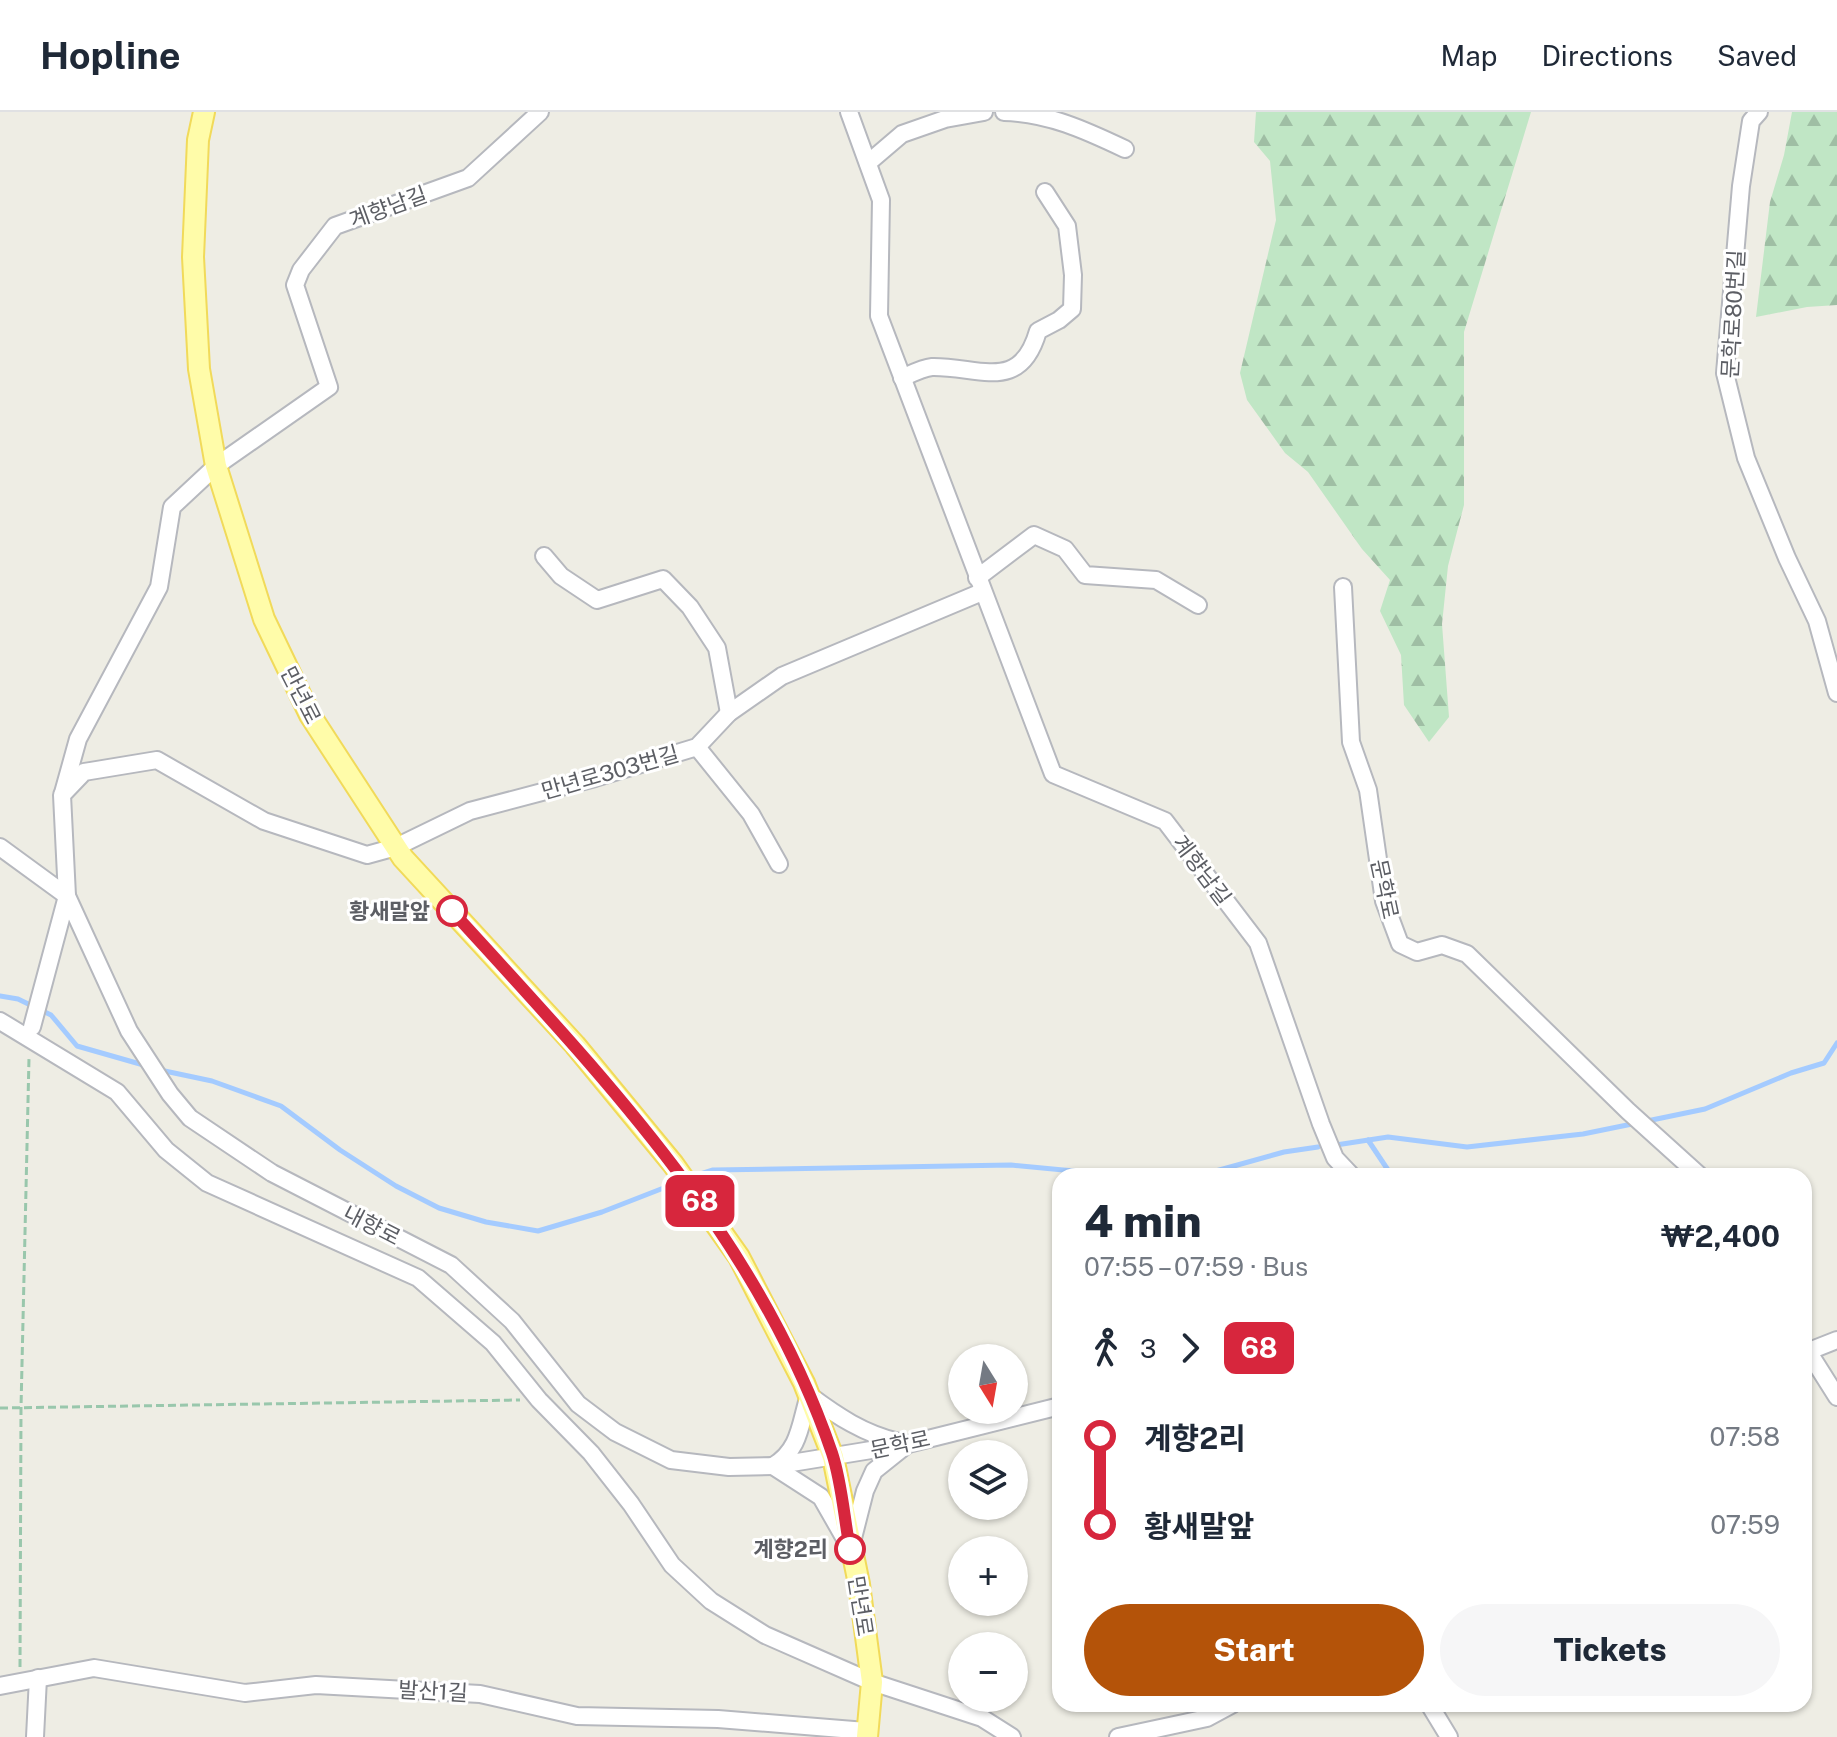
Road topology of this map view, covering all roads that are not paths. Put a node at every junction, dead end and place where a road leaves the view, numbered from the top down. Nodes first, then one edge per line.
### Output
1 (204, 112) edge
2 (540, 112) edge
3 (849, 112) edge
4 (984, 112) edge
5 (1004, 112) edge
6 (1759, 112) edge
7 (1125, 149) dead end
8 (868, 163) junction
9 (1045, 192) dead end
10 (902, 378) junction
11 (216, 466) junction
12 (544, 556) dead end
13 (980, 585) junction
14 (1343, 587) dead end
15 (1198, 605) dead end
16 (1837, 693) edge
17 (729, 713) junction
18 (697, 747) junction
19 (62, 795) junction
20 (0, 847) edge
21 (396, 847) junction
22 (779, 864) dead end
23 (67, 896) junction
24 (1, 1022) edge
25 (30, 1032) junction
26 (1344, 1168) edge
27 (1691, 1168) edge
28 (1837, 1340) edge
29 (1812, 1350) edge
30 (1812, 1361) edge
31 (809, 1395) junction
32 (1837, 1397) edge
33 (1052, 1408) edge
34 (908, 1444) junction
35 (833, 1457) junction
36 (773, 1466) junction
37 (850, 1548) junction
38 (38, 1678) junction
39 (872, 1682) junction
40 (0, 1686) edge
41 (1218, 1712) edge
42 (1434, 1712) edge
43 (866, 1734) edge
44 (35, 1737) edge
45 (1012, 1737) edge
46 (1118, 1737) edge
47 (1449, 1737) edge

1 - 11 main road, 만년로
2 - 11 street, 계향남길
3 - 8 street, 계향남길
4 - 8 street
5 - 7 street
6 - 16 street, 문학로80번길
8 - 10 street, 계향남길
9 - 10 street
10 - 13 street, 계향남길
11 - 19 street
11 - 21 main road, 만년로
12 - 17 street
13 - 15 street
13 - 17 street, 만년로303번길
13 - 26 street, 계향남길
14 - 27 street, 문학로
17 - 18 street, 만년로303번길
18 - 21 street, 만년로303번길
18 - 22 street
19 - 21 street, 만년로303번길
19 - 23 street
20 - 23 street, 내향로
21 - 31 main road, 만년로
23 - 25 street
23 - 36 street, 내향로
24 - 25 street
25 - 39 street
28 - 29 street
30 - 32 street
31 - 34 street
31 - 35 main road, 만년로
31 - 36 street
33 - 34 street, 문학로
34 - 35 street, 문학로
34 - 37 street
35 - 36 street, 내향로
35 - 37 main road, 만년로
36 - 37 street
37 - 39 main road, 만년로
38 - 40 street, 발산1길
38 - 43 street, 발산1길
38 - 44 street
39 - 43 main road, 만년로
39 - 45 street
41 - 46 street
42 - 47 street

